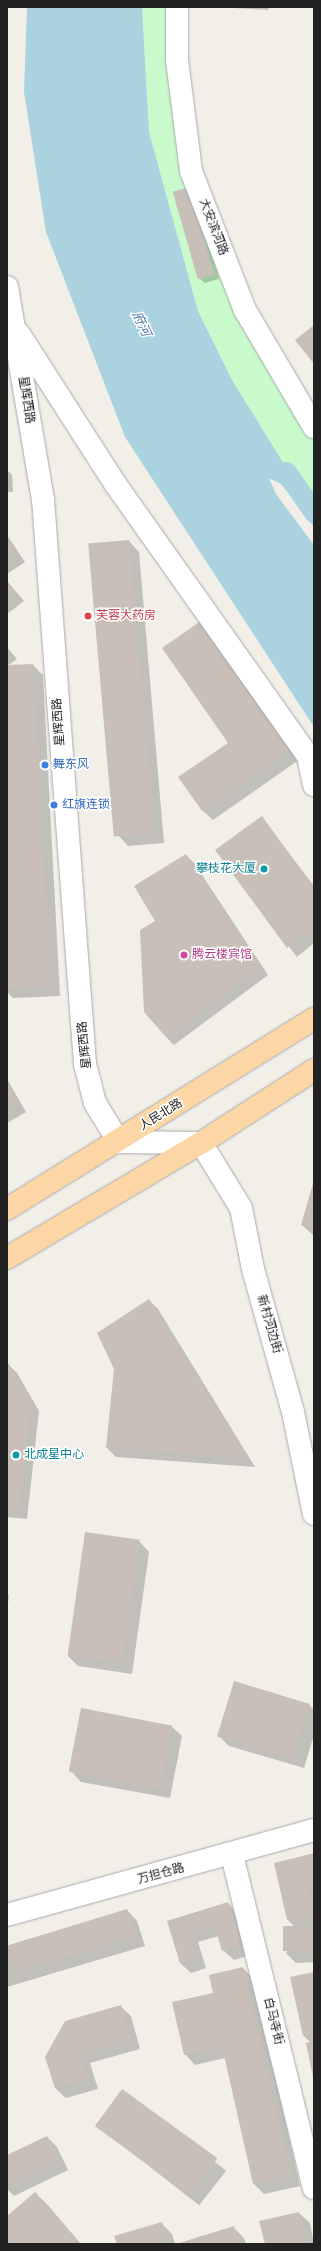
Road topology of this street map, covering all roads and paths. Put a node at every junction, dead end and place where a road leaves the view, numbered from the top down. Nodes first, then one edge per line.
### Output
1 (176, 7) edge
2 (7, 287) edge
3 (14, 327) junction
4 (314, 426) edge
5 (314, 786) edge
6 (314, 1019) edge
7 (314, 1070) edge
8 (119, 1142) junction
9 (201, 1144) junction
10 (7, 1209) edge
11 (7, 1258) edge
12 (314, 1514) edge
13 (314, 1830) edge
14 (232, 1854) junction
15 (7, 1915) edge
16 (314, 2188) edge

1 - 4 street, 大安滨河路
2 - 3 street, 星辉西路
3 - 5 street
3 - 8 street, 星辉西路
6 - 8 main road, 人民北路
7 - 9 main road
8 - 9 street
8 - 10 main road, 人民北路
9 - 11 main road
9 - 12 street, 新村河边街
13 - 14 street, 万担仓路
14 - 15 street, 万担仓路
14 - 16 street, 白马寺街

